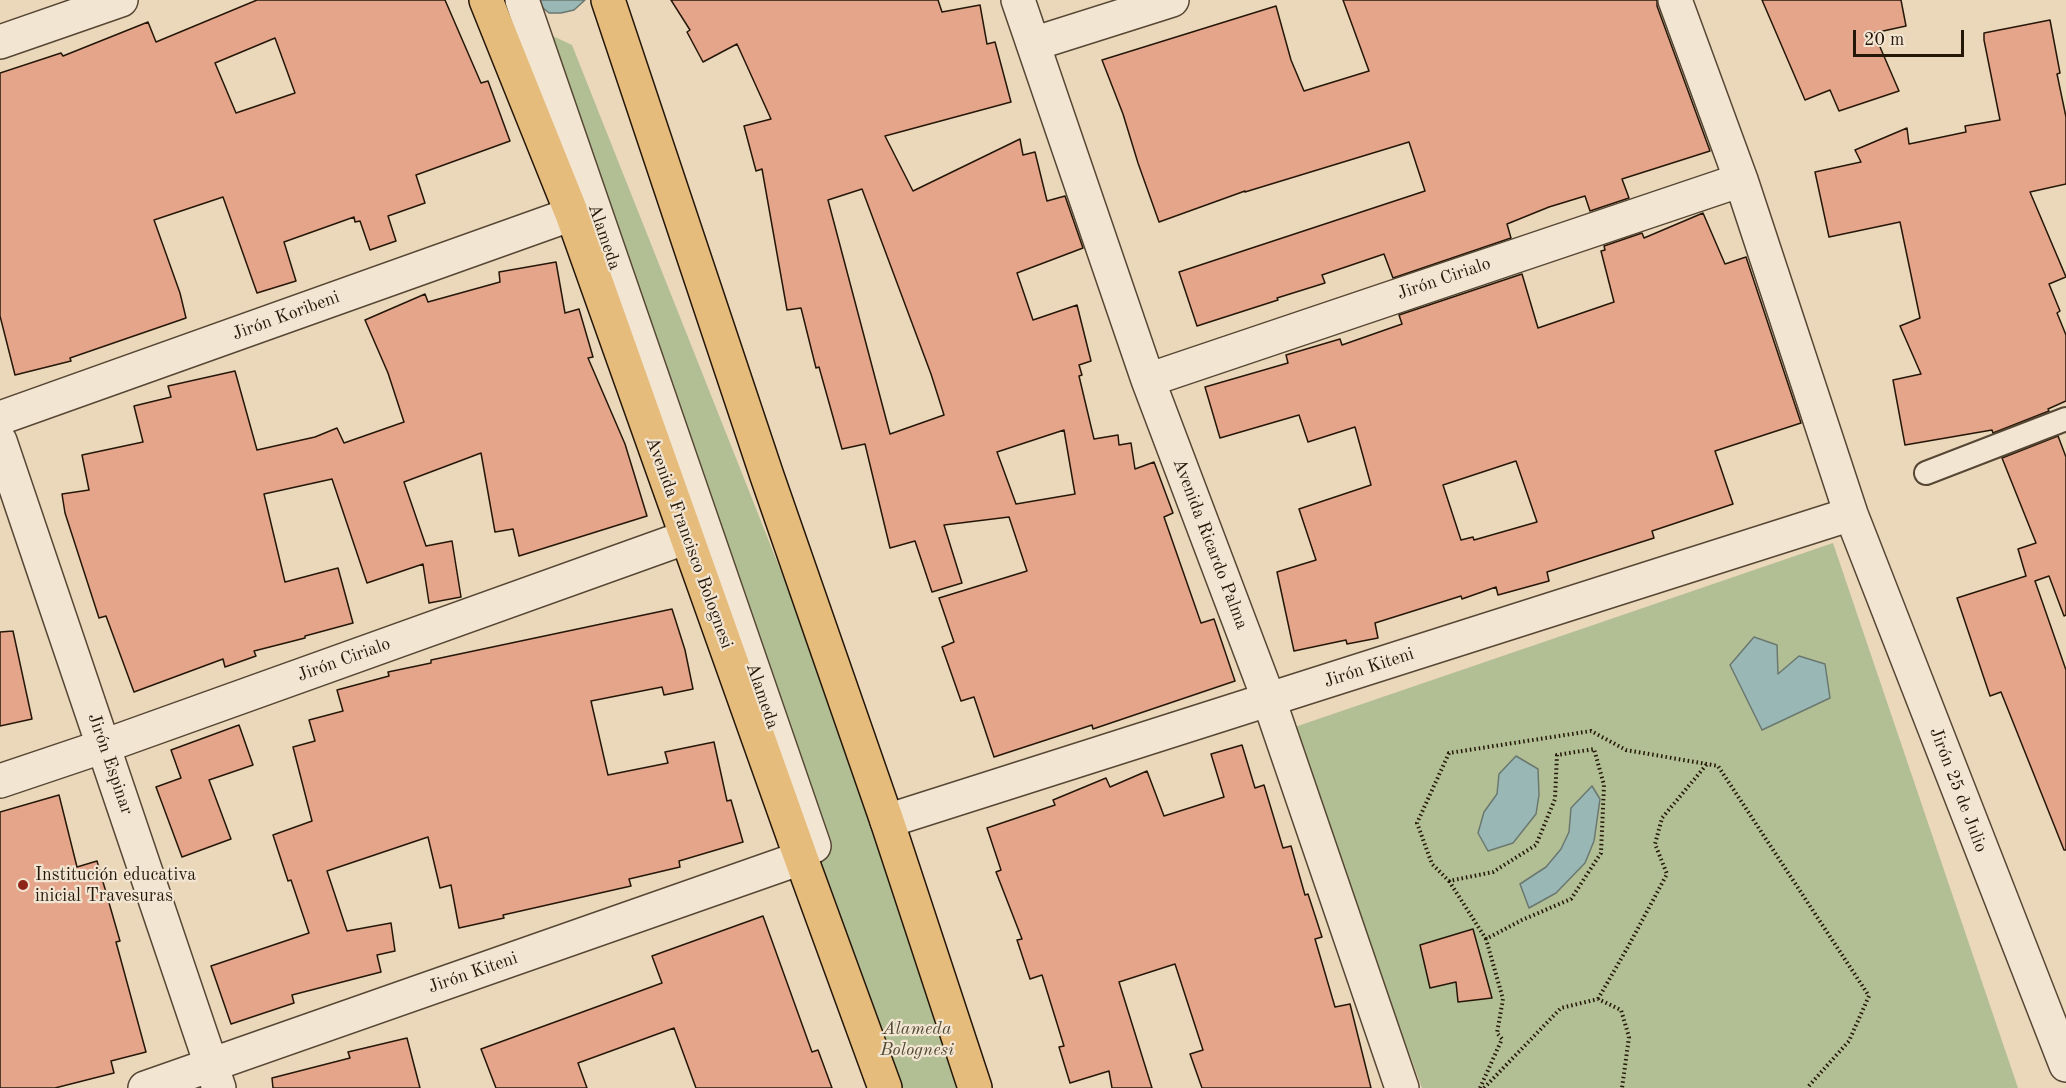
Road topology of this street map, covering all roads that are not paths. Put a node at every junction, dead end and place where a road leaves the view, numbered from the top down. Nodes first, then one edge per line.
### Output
1 (121, 0) edge
2 (486, 0) edge
3 (522, 0) edge
4 (608, 0) edge
5 (1018, 0) edge
6 (1172, 0) edge
7 (1675, 0) edge
8 (0, 42) edge
9 (1033, 44) junction
10 (1741, 180) junction
11 (572, 214) junction
12 (1148, 380) junction
13 (0, 417) edge
14 (2066, 419) edge
15 (0, 441) edge
16 (1926, 473) dead end
17 (1851, 513) junction
18 (687, 537) junction
19 (1269, 700) junction
20 (104, 746) junction
21 (0, 781) edge
22 (887, 821) junction
23 (801, 858) junction
24 (2066, 1065) edge
25 (215, 1077) edge
26 (145, 1088) edge
27 (887, 1088) edge
28 (975, 1088) edge
29 (1402, 1088) edge

1 - 8 street
2 - 11 main road, Avenida Francisco Bolognesi
3 - 27 street, Alameda
4 - 22 main road
5 - 9 street, Avenida Ricardo Palma
6 - 9 street
7 - 10 street, Jirón 25 de Julio
9 - 12 street, Avenida Ricardo Palma
10 - 12 street, Jirón Cirialo
10 - 17 street, Jirón 25 de Julio
11 - 13 street, Jirón Koribeni
11 - 18 main road, Avenida Francisco Bolognesi
12 - 19 street, Avenida Ricardo Palma
14 - 16 lane
15 - 20 street, Jirón Espinar
17 - 19 street, Jirón Kiteni
17 - 24 street, Jirón 25 de Julio
18 - 20 street, Jirón Cirialo
18 - 23 main road, Avenida Francisco Bolognesi
19 - 22 street, Jirón Kiteni
19 - 29 street, Avenida Ricardo Palma
20 - 21 street, Jirón Cirialo
20 - 25 street, Jirón Espinar
22 - 28 main road
23 - 25 street, Jirón Kiteni
23 - 27 main road, Avenida Francisco Bolognesi
25 - 26 street, Jirón Kiteni

